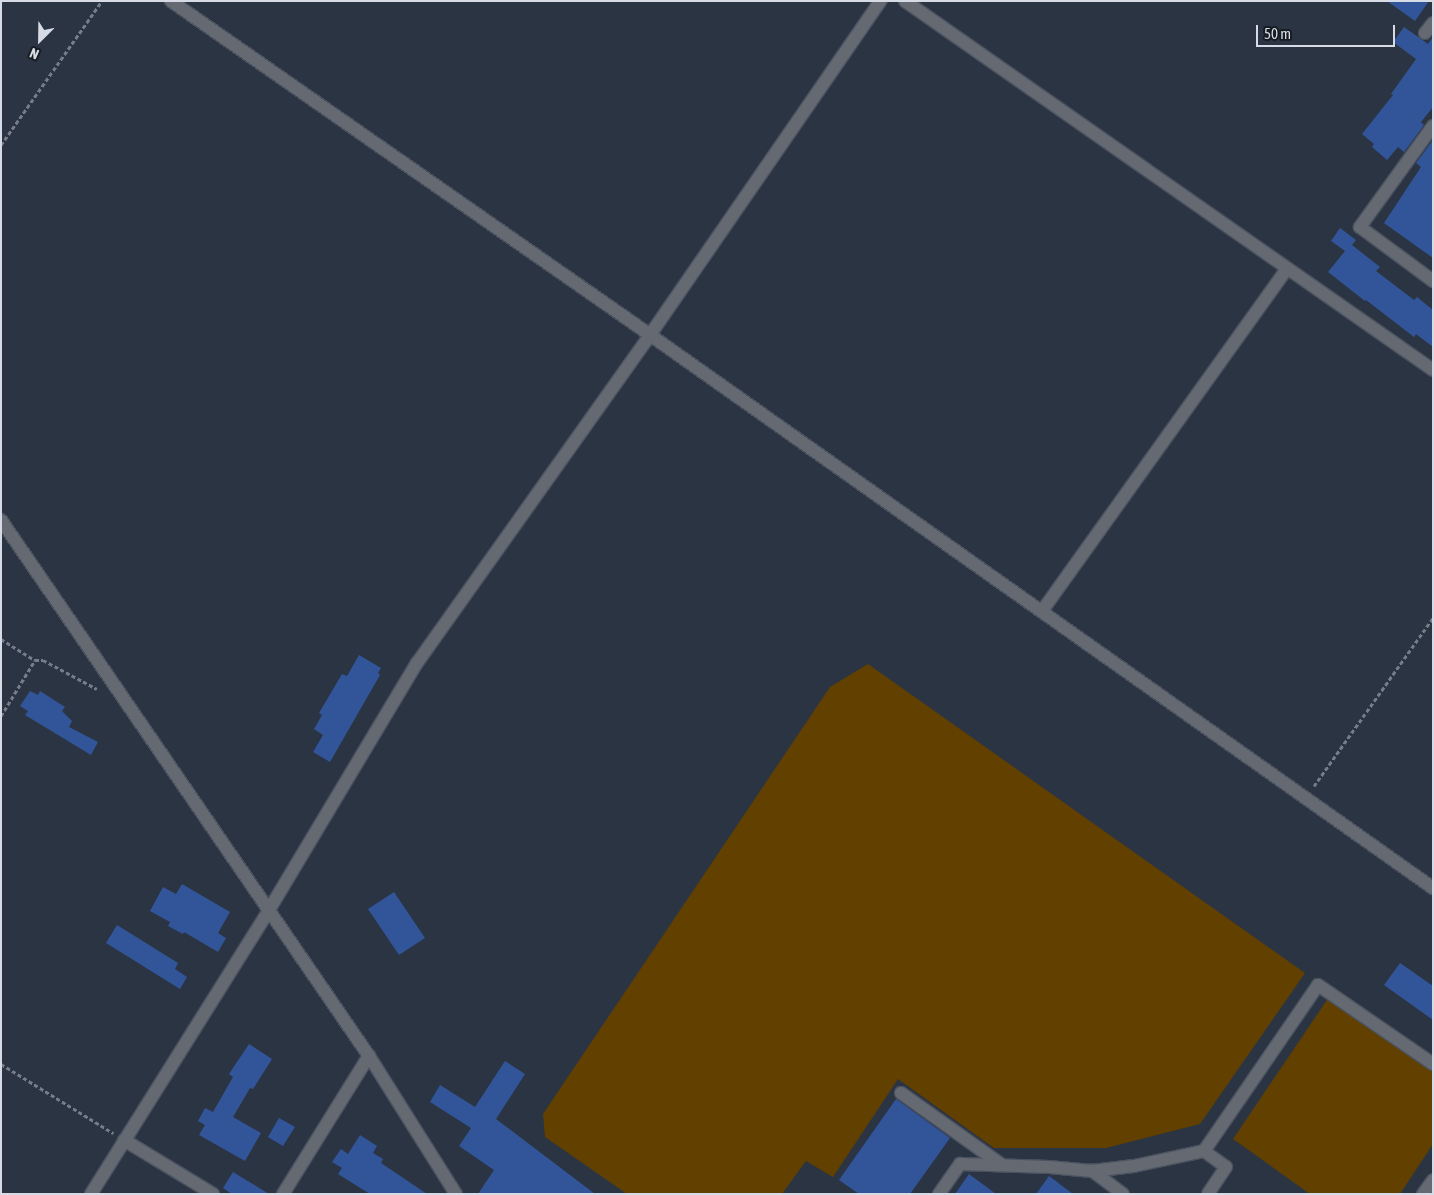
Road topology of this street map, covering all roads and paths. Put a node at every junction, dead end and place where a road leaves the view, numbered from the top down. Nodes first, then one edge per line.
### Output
1 (102, 1) edge
2 (171, 1) edge
3 (880, 1) edge
4 (905, 1) edge
5 (1433, 22) edge
6 (1425, 33) dead end
7 (1433, 126) edge
8 (1, 145) edge
9 (1287, 269) junction
10 (1433, 281) edge
11 (650, 335) junction
12 (1433, 370) edge
13 (1, 520) edge
14 (1042, 611) junction
15 (1433, 618) edge
16 (1, 639) edge
17 (35, 660) junction
18 (104, 693) dead end
19 (1, 716) edge
20 (1305, 799) junction
21 (1433, 888) edge
22 (269, 910) junction
23 (369, 1056) junction
24 (1, 1064) edge
25 (1433, 1064) edge
26 (900, 1093) dead end
27 (124, 1140) junction
28 (1204, 1151) junction
29 (1002, 1166) junction
30 (1092, 1171) junction
31 (1433, 1180) edge
32 (91, 1194) edge
33 (213, 1194) edge
34 (284, 1194) edge
35 (456, 1194) edge
36 (939, 1194) edge
37 (1123, 1194) edge
38 (1208, 1194) edge
39 (1423, 1194) edge

1 - 8 path
2 - 11 street
3 - 11 street
4 - 9 street
5 - 6 street
7 - 10 street
9 - 12 street
9 - 14 street
11 - 14 street
11 - 22 street
13 - 22 street
14 - 20 street
15 - 20 path
16 - 17 path
17 - 18 path
17 - 19 path
20 - 21 street
22 - 23 street
22 - 27 street
23 - 34 street
23 - 35 street
24 - 27 path
25 - 28 street
26 - 29 street
27 - 32 street
27 - 33 street
28 - 30 street
28 - 38 street
29 - 30 street
29 - 36 street
30 - 37 street
31 - 39 street

